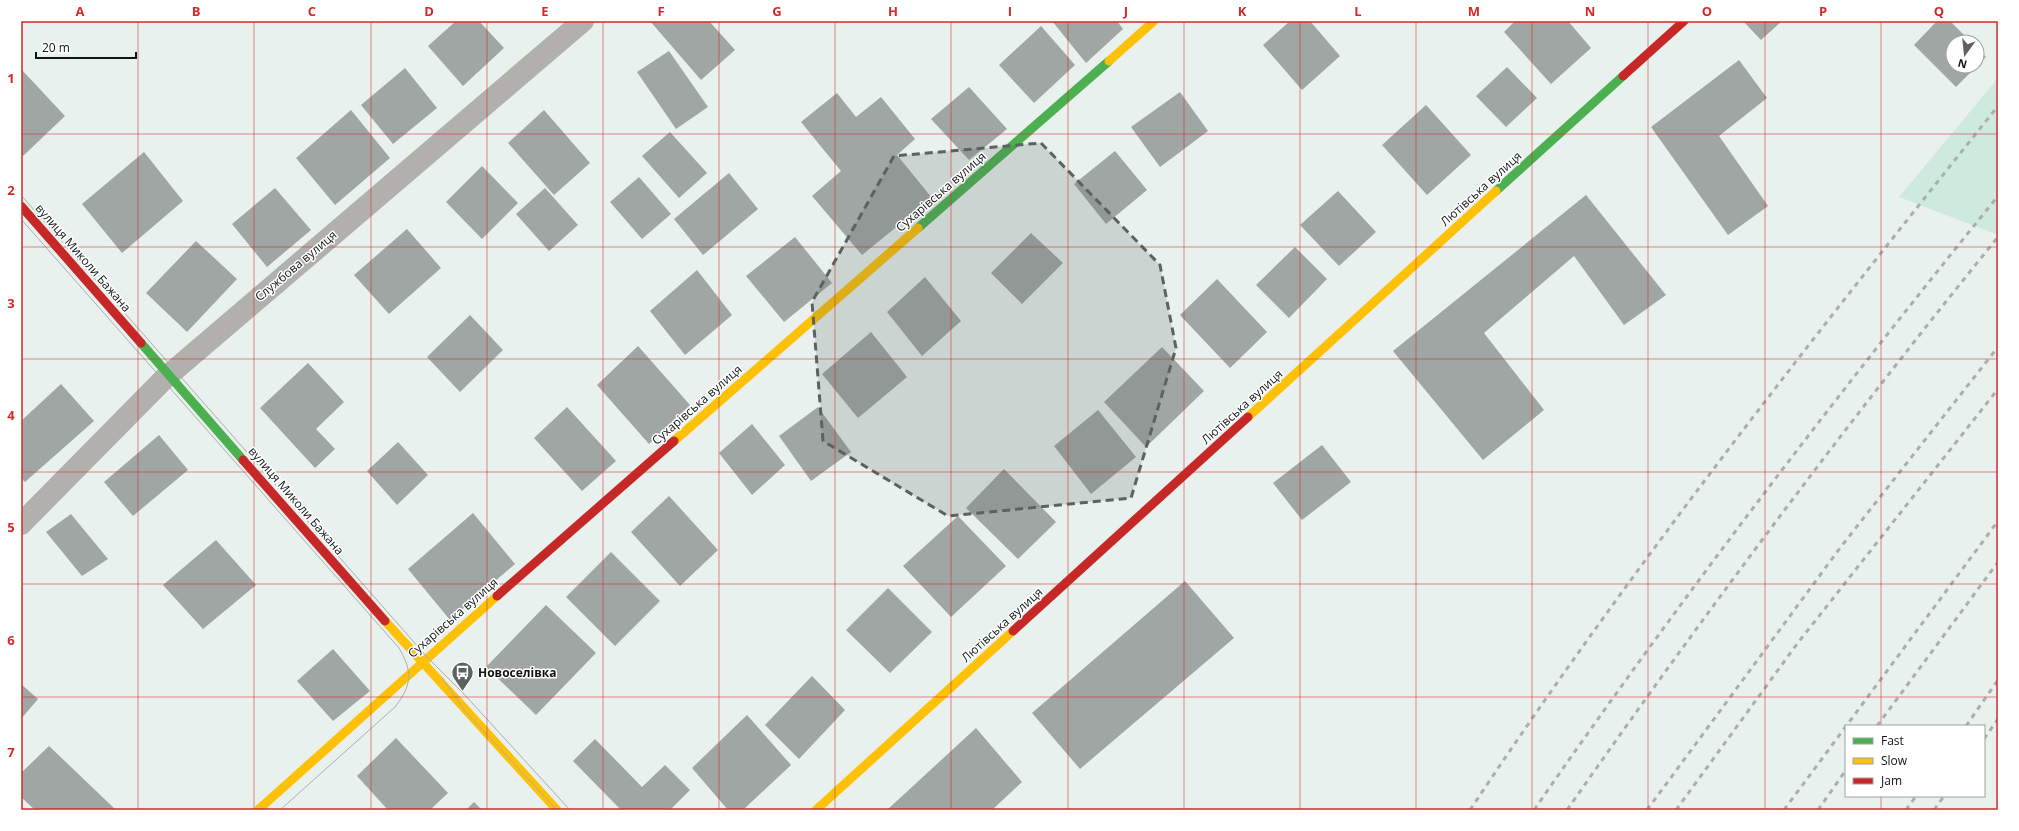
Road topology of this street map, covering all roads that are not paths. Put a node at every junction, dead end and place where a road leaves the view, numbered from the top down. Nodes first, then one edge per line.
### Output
1 (582, 21) edge
2 (1154, 21) edge
3 (1684, 21) edge
4 (21, 206) edge
5 (170, 374) junction
6 (21, 524) edge
7 (421, 663) junction
8 (258, 810) edge
9 (557, 810) edge
10 (816, 810) edge

1 - 5 street, Службова вулиця
2 - 7 street, Сухарівська вулиця
3 - 10 street, Лютівська вулиця
4 - 5 street, вулиця Миколи Бажана
5 - 6 street, Службова вулиця
5 - 7 street, вулиця Миколи Бажана
7 - 8 street, Сухарівська вулиця
7 - 9 street, вулиця Миколи Бажана

